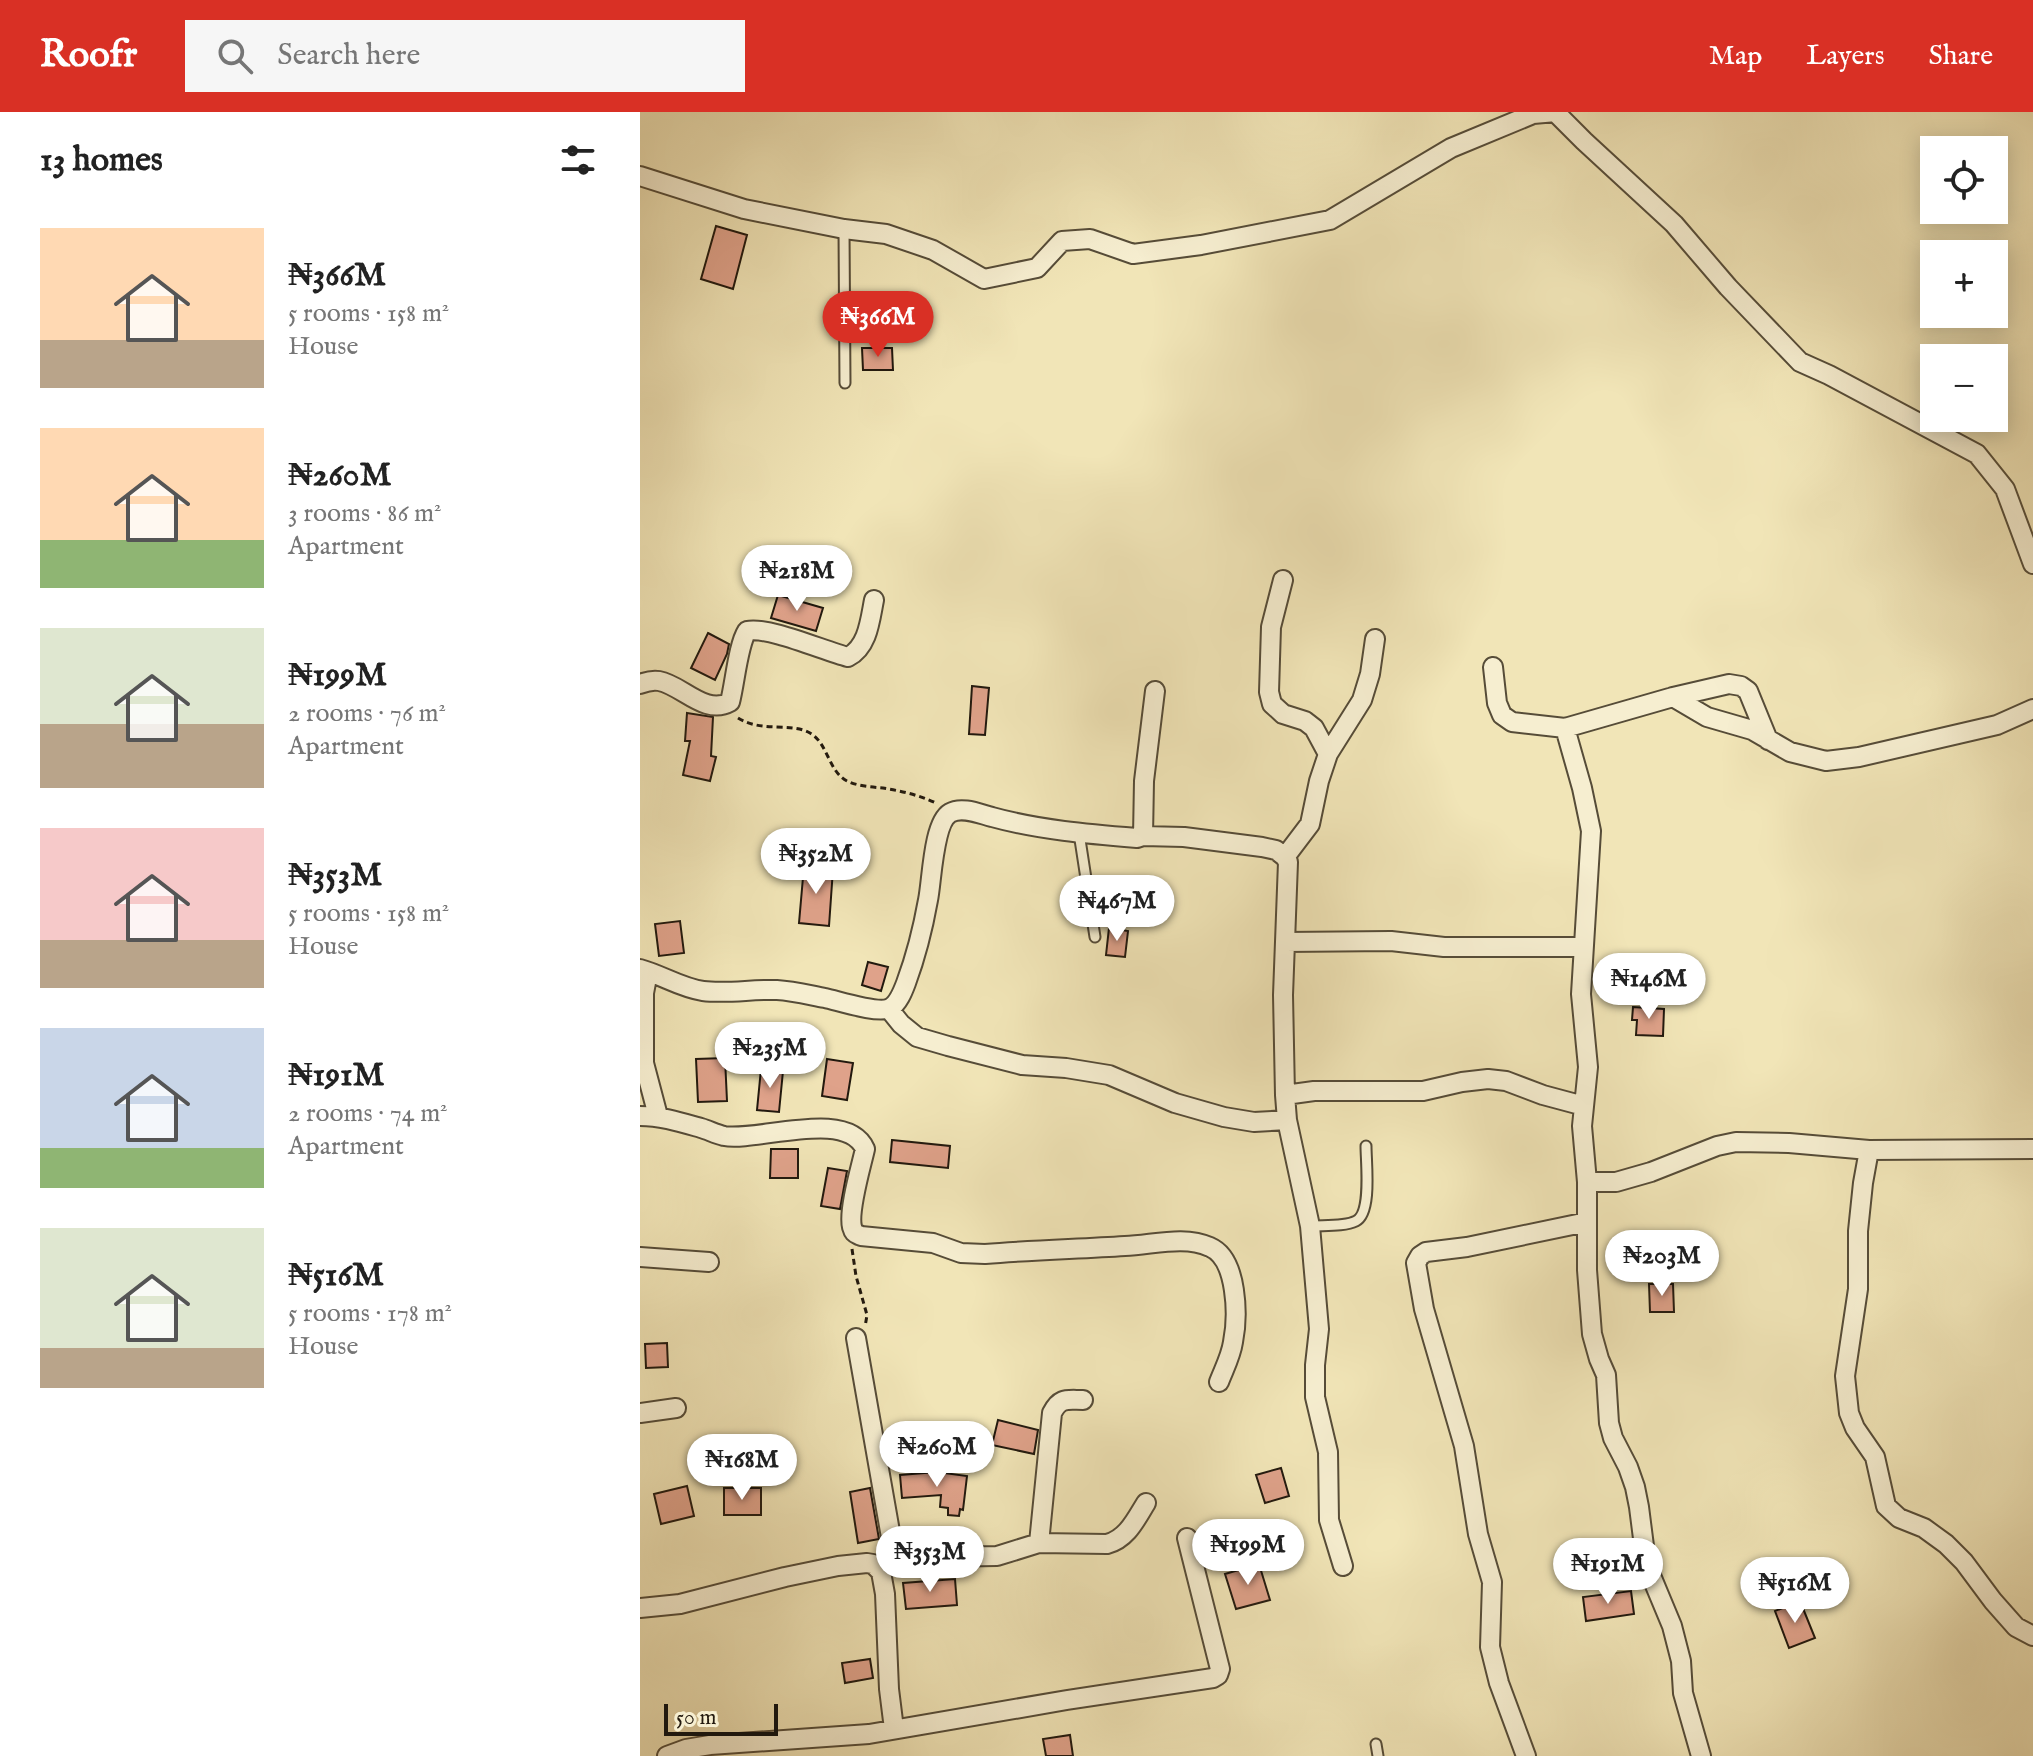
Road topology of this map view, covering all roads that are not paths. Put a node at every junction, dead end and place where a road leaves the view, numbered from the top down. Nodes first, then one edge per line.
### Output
1 (1555, 112) edge
2 (640, 176) edge
3 (844, 229) junction
4 (845, 383) dead end
5 (2033, 564) edge
6 (1283, 580) dead end
7 (874, 600) dead end
8 (1375, 639) dead end
9 (1493, 667) dead end
10 (640, 684) edge
11 (1155, 691) dead end
12 (1673, 697) junction
13 (2033, 709) edge
14 (1565, 728) junction
15 (1768, 740) junction
16 (1328, 754) junction
17 (1079, 833) junction
18 (1143, 836) junction
19 (1285, 857) junction
20 (1095, 937) dead end
21 (1285, 942) junction
22 (1583, 947) junction
23 (644, 970) edge
24 (889, 1009) junction
25 (1285, 1095) junction
26 (1584, 1106) junction
27 (649, 1116) edge
28 (1287, 1120) junction
29 (1366, 1146) dead end
30 (2033, 1149) edge
31 (1869, 1150) junction
32 (1587, 1182) junction
33 (1587, 1222) junction
34 (1310, 1226) junction
35 (640, 1257) edge
36 (709, 1262) dead end
37 (856, 1338) road end
38 (1219, 1382) dead end
39 (1083, 1400) dead end
40 (676, 1408) dead end
41 (640, 1413) edge
42 (1146, 1503) dead end
43 (1187, 1538) dead end
44 (1039, 1543) junction
45 (887, 1563) junction
46 (1343, 1566) dead end
47 (640, 1608) edge
48 (2033, 1636) edge
49 (894, 1729) junction
50 (1376, 1744) dead end
51 (667, 1756) edge
52 (1378, 1756) edge
53 (1526, 1756) edge
54 (1701, 1756) edge

1 - 3 street
1 - 5 street
2 - 3 street
3 - 4 lane
6 - 16 street
7 - 10 street
8 - 16 street
9 - 14 street
11 - 18 street
12 - 14 street
12 - 15 street
12 - 15 street
13 - 15 street
14 - 22 street
16 - 19 street
17 - 18 street
17 - 20 lane
17 - 24 street
18 - 19 street
19 - 21 street
21 - 22 street
21 - 25 street
22 - 26 street
23 - 24 street
23 - 27 street
24 - 28 street
25 - 26 street
25 - 28 street
26 - 32 street
27 - 38 street
28 - 34 street
29 - 34 lane
30 - 31 street
31 - 32 street
31 - 48 street
32 - 33 street
33 - 53 street
33 - 54 street
34 - 46 street
35 - 36 street
37 - 45 street
39 - 44 street
40 - 41 street
42 - 44 street
43 - 49 street
44 - 45 street
45 - 47 street
45 - 49 street
49 - 51 street
50 - 52 lane

